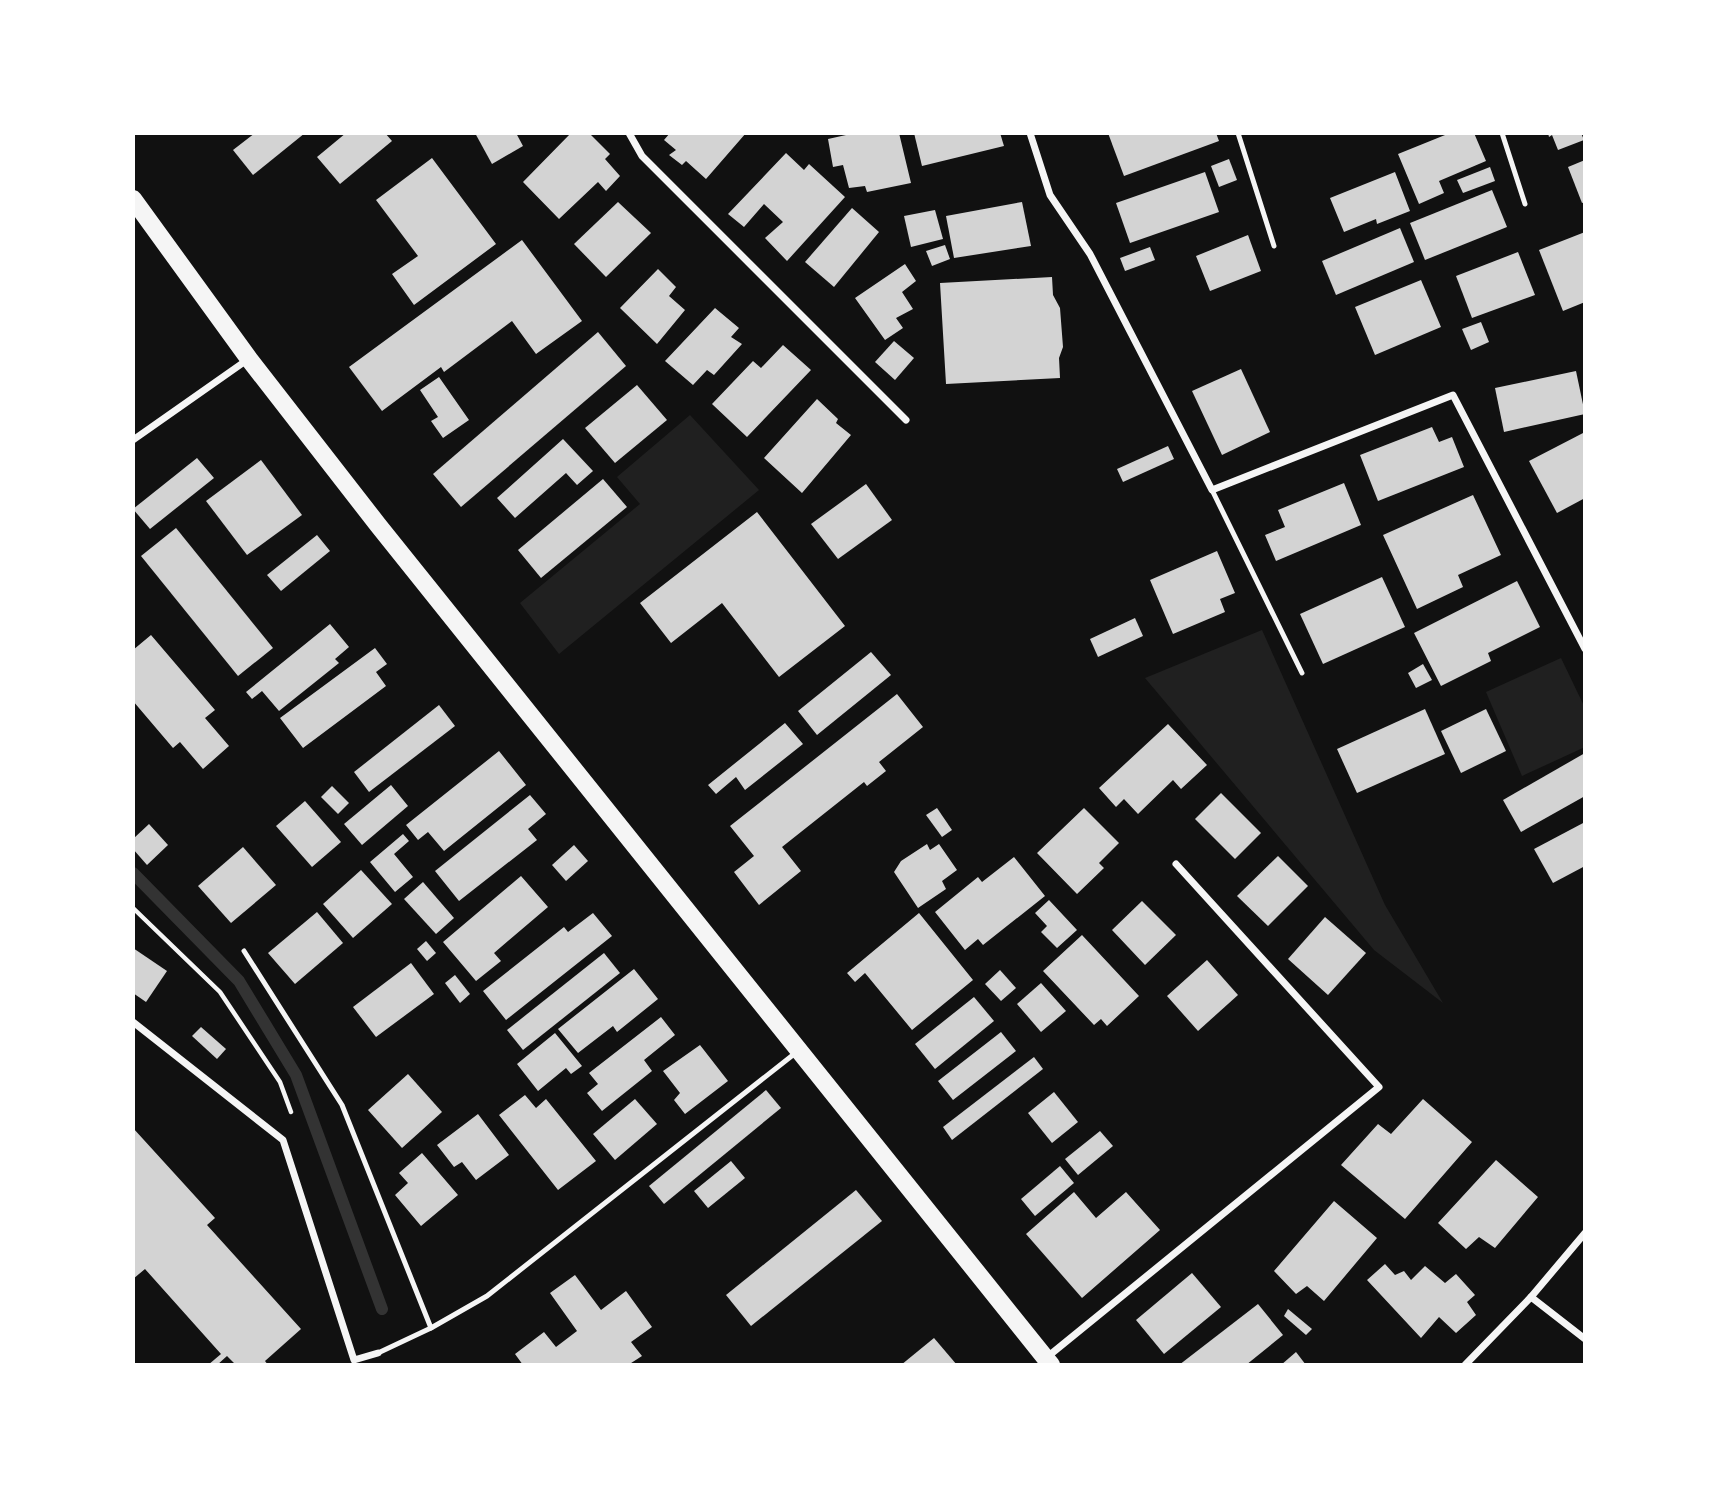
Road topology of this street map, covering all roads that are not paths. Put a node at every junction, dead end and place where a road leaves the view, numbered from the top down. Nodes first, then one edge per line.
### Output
1 (629, 133) edge
2 (1030, 133) edge
3 (1238, 133) edge
4 (1502, 133) edge
5 (133, 200) edge
6 (1525, 204) dead end
7 (1273, 246) dead end
8 (248, 359) junction
9 (906, 419) dead end
10 (133, 440) edge
11 (1212, 490) junction
12 (1585, 649) edge
13 (1302, 673) dead end
14 (1176, 864) dead end
15 (244, 951) dead end
16 (133, 1022) edge
17 (797, 1051) junction
18 (1585, 1233) edge
19 (1531, 1297) junction
20 (431, 1328) junction
21 (1585, 1339) edge
22 (379, 1353) joint
23 (1048, 1362) edge
24 (1465, 1365) edge

1 - 9 street
2 - 11 street
3 - 7 lane
4 - 6 lane
5 - 8 main road
8 - 10 street
8 - 17 main road
11 - 12 street
11 - 13 lane
14 - 23 street
15 - 20 lane
16 - 22 street
17 - 20 lane
17 - 23 main road
18 - 19 street
19 - 21 street
19 - 24 street
20 - 22 lane

